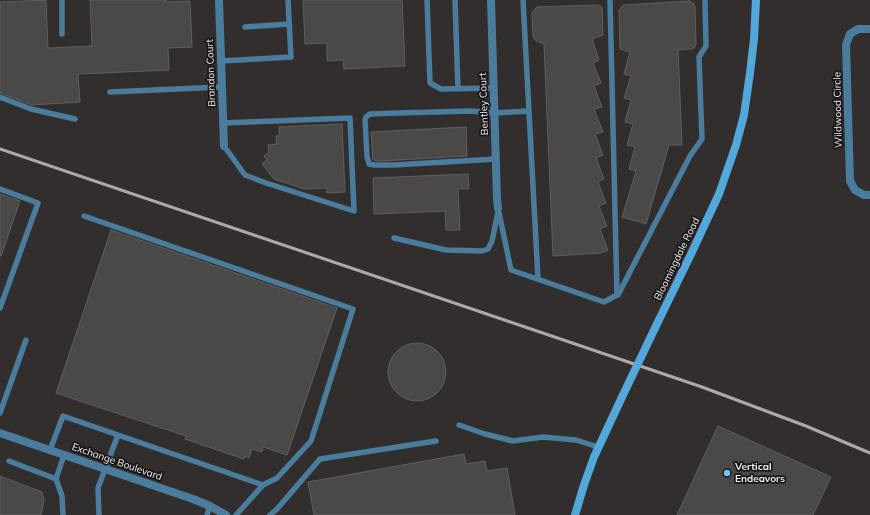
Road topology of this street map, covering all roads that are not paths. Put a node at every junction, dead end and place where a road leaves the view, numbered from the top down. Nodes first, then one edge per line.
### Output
1 (62, 0) edge
2 (219, 0) edge
3 (288, 0) edge
4 (426, 0) edge
5 (455, 0) edge
6 (491, 0) edge
7 (523, 0) edge
8 (610, 0) edge
9 (705, 0) edge
10 (756, 0) edge
11 (289, 24) junction
12 (245, 27) dead end
13 (870, 29) edge
14 (62, 34) dead end
15 (220, 61) junction
16 (222, 87) junction
17 (494, 88) junction
18 (458, 89) junction
19 (110, 92) dead end
20 (0, 97) edge
21 (529, 111) junction
22 (494, 113) junction
23 (75, 120) dead end
24 (223, 123) junction
25 (224, 146) joint
26 (496, 159) junction
27 (0, 189) edge
28 (870, 195) edge
29 (498, 208) junction
30 (84, 216) dead end
31 (394, 238) dead end
32 (538, 279) junction
33 (617, 295) junction
34 (0, 308) edge
35 (26, 340) dead end
36 (0, 413) edge
37 (459, 425) dead end
38 (0, 433) edge
39 (118, 435) junction
40 (436, 441) dead end
41 (598, 447) junction
42 (50, 450) junction
43 (64, 455) junction
44 (9, 461) dead end
45 (105, 469) junction
46 (56, 479) junction
47 (264, 485) junction
48 (210, 506) junction
49 (277, 509) junction
50 (63, 515) edge
51 (99, 515) edge
52 (207, 515) edge
53 (226, 515) edge
54 (236, 515) edge
55 (270, 515) edge
56 (281, 515) edge
57 (575, 515) edge

1 - 14 lane
2 - 15 street, Brandon Court
3 - 11 lane
4 - 18 lane
5 - 18 lane
6 - 17 street, Bentley Court
7 - 21 lane
8 - 33 lane
9 - 33 lane
10 - 41 main road, Bloomingdale Road, bridge
11 - 12 lane
11 - 15 lane
13 - 28 street, Wildwood Circle
15 - 16 street, Brandon Court
16 - 19 lane
16 - 24 street, Brandon Court
17 - 18 lane
17 - 22 street, Bentley Court
20 - 23 lane
21 - 22 lane
21 - 32 lane
22 - 26 street, Bentley Court
22 - 26 lane
24 - 25 street, Brandon Court
24 - 25 lane
26 - 29 street, Bentley Court
27 - 34 lane
29 - 31 lane
29 - 32 lane
30 - 47 lane
32 - 33 lane
35 - 36 lane
37 - 41 lane
38 - 42 street, Exchange Boulevard
39 - 42 lane
39 - 45 lane
39 - 47 lane
40 - 49 lane
41 - 57 main road, Bloomingdale Road
42 - 43 street, Exchange Boulevard
43 - 45 street, Exchange Boulevard
43 - 46 lane
44 - 46 lane
45 - 48 street, Exchange Boulevard
45 - 51 lane
46 - 50 lane
47 - 54 lane
48 - 52 lane
48 - 53 street, Exchange Boulevard
49 - 55 lane
49 - 56 lane

